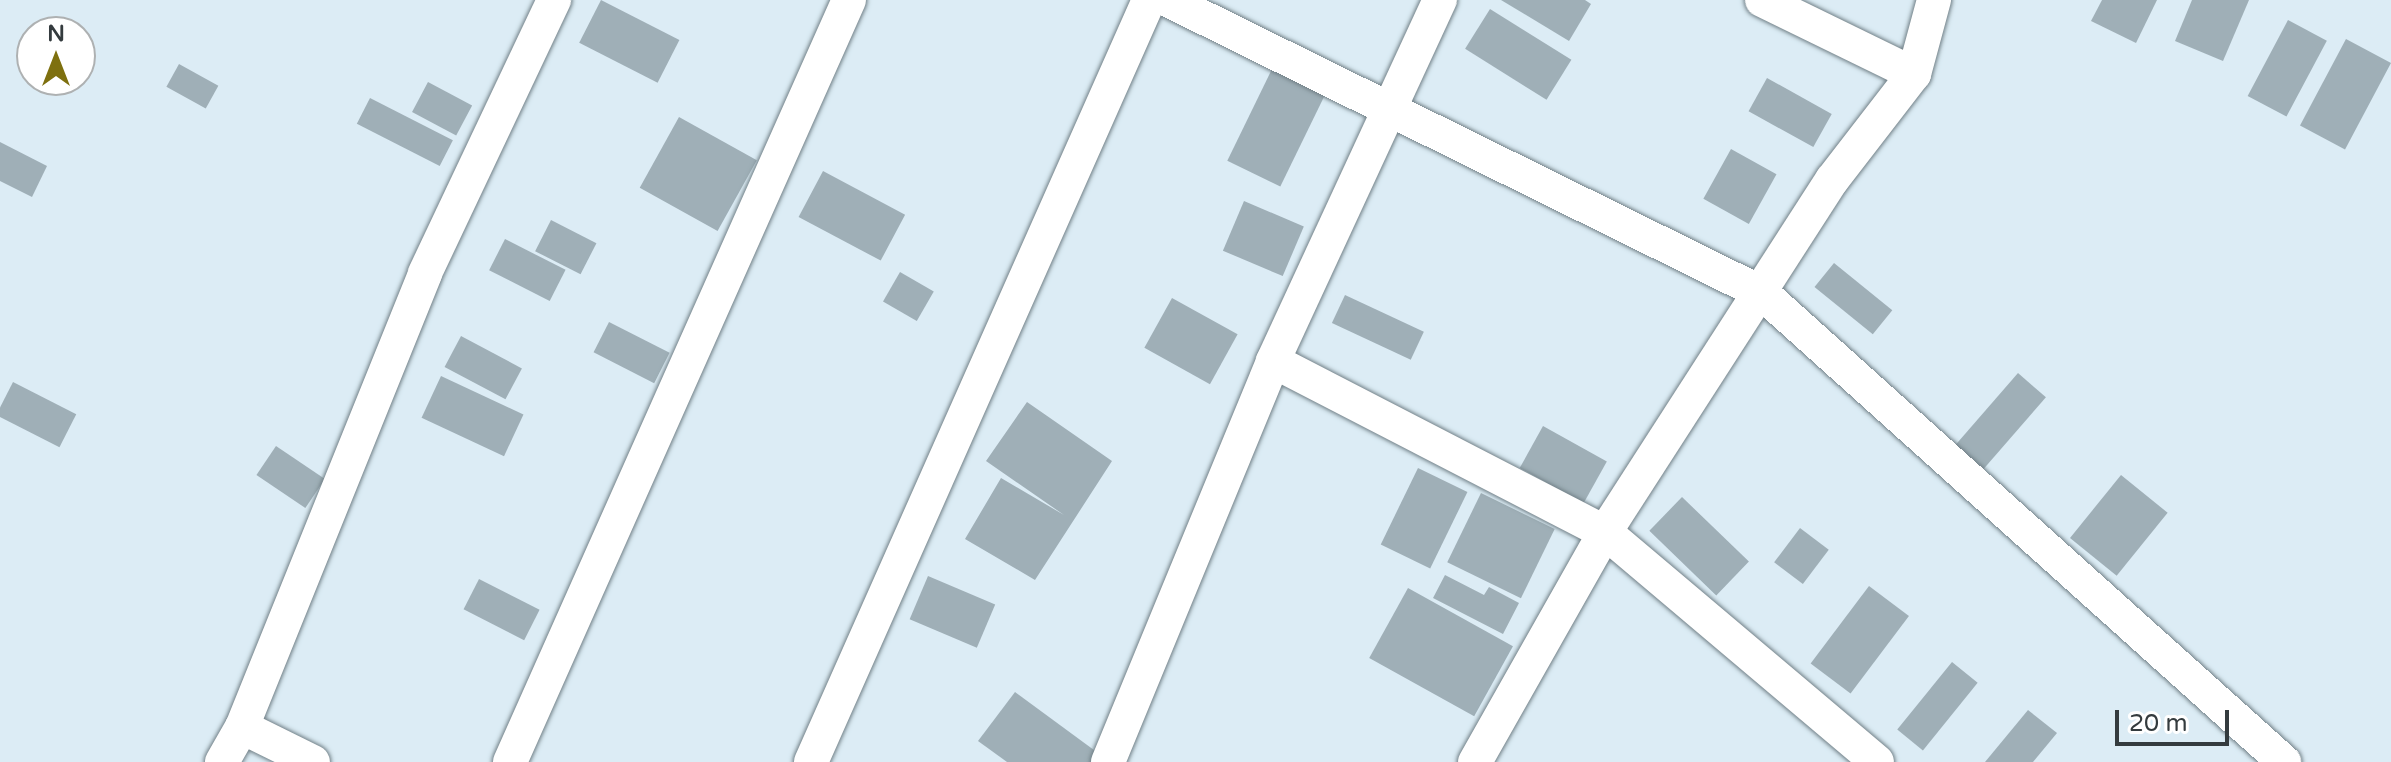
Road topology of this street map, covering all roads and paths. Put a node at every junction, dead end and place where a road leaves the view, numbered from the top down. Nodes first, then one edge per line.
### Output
1 (554, 0) edge
2 (849, 0) edge
3 (1149, 0) edge
4 (1168, 0) edge
5 (1440, 0) edge
6 (1762, 0) edge
7 (1934, 0) edge
8 (1914, 74) junction
9 (1391, 106) junction
10 (1762, 293) junction
11 (1273, 361) junction
12 (1605, 532) junction
13 (242, 727) junction
14 (1481, 760) edge
15 (222, 762) edge
16 (313, 762) edge
17 (510, 762) edge
18 (811, 762) edge
19 (1108, 762) edge
20 (1877, 762) edge
21 (2284, 762) edge

1 - 13 street
2 - 17 street
3 - 18 street
4 - 9 street
5 - 9 street
6 - 8 street
7 - 8 street
8 - 10 street
9 - 10 street
9 - 11 street
10 - 12 street
10 - 21 street
11 - 12 street
11 - 19 street
12 - 14 street
12 - 20 street
13 - 15 street
13 - 16 street

